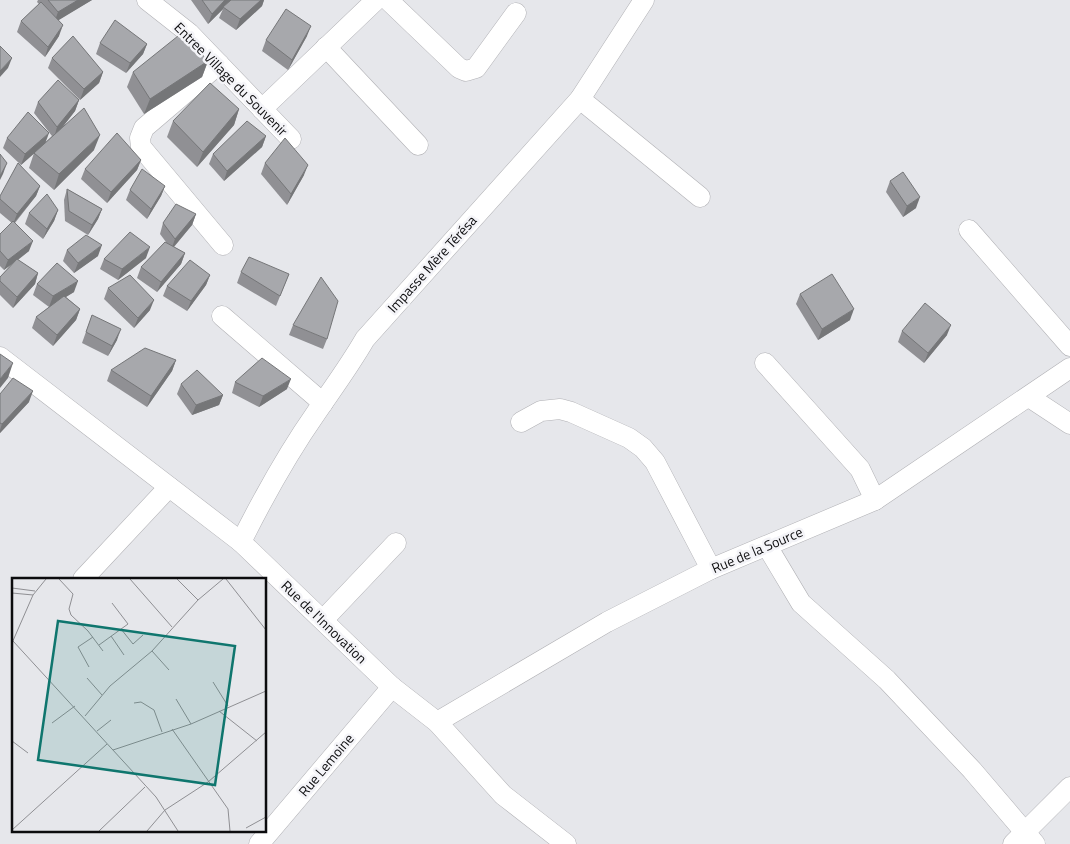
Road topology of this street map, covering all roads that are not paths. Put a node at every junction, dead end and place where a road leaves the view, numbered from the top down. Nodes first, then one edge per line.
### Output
1 (147, 0) edge
2 (376, 0) edge
3 (388, 0) edge
4 (644, 0) edge
5 (516, 13) dead end
6 (326, 47) junction
7 (219, 64) junction
8 (580, 99) junction
9 (262, 109) junction
10 (291, 139) dead end
11 (418, 145) dead end
12 (700, 197) dead end
13 (969, 230) dead end
14 (223, 245) dead end
15 (222, 316) dead end
16 (1070, 346) edge
17 (0, 357) edge
18 (766, 363) dead end
19 (1070, 368) edge
20 (1029, 397) junction
21 (323, 403) junction
22 (521, 422) dead end
23 (1070, 424) edge
24 (169, 487) junction
25 (875, 500) junction
26 (241, 542) junction
27 (396, 542) dead end
28 (767, 546) junction
29 (711, 569) junction
30 (84, 578) edge
31 (323, 620) junction
32 (392, 687) junction
33 (437, 722) junction
34 (1070, 787) edge
35 (1024, 840) edge
36 (259, 844) edge
37 (566, 844) edge

1 - 7 street, Entree Village du Souvenir
2 - 6 street
3 - 5 street
4 - 8 street, Impasse Mère Térésa
6 - 9 street
6 - 11 street
7 - 9 street, Entree Village du Souvenir
7 - 14 street
8 - 12 street
8 - 21 street, Impasse Mère Térésa
9 - 10 street, Entree Village du Souvenir
13 - 16 street
15 - 21 street
17 - 24 street, Rue de l'Innovation
18 - 25 street
19 - 20 street, Rue de la Source
20 - 23 street
20 - 25 street, Rue de la Source
21 - 26 street, Impasse Mère Térésa
22 - 29 street
24 - 26 street, Rue de l'Innovation
24 - 30 street
25 - 28 street, Rue de la Source
26 - 31 street, Rue de l'Innovation
27 - 31 street
28 - 29 street, Rue de la Source
28 - 35 street
29 - 33 street, Rue de la Source
31 - 32 street, Rue de l'Innovation
32 - 33 street, Rue de l'Innovation
32 - 36 street, Rue Lemoine
33 - 37 street, Rue de l'Innovation
34 - 35 street

